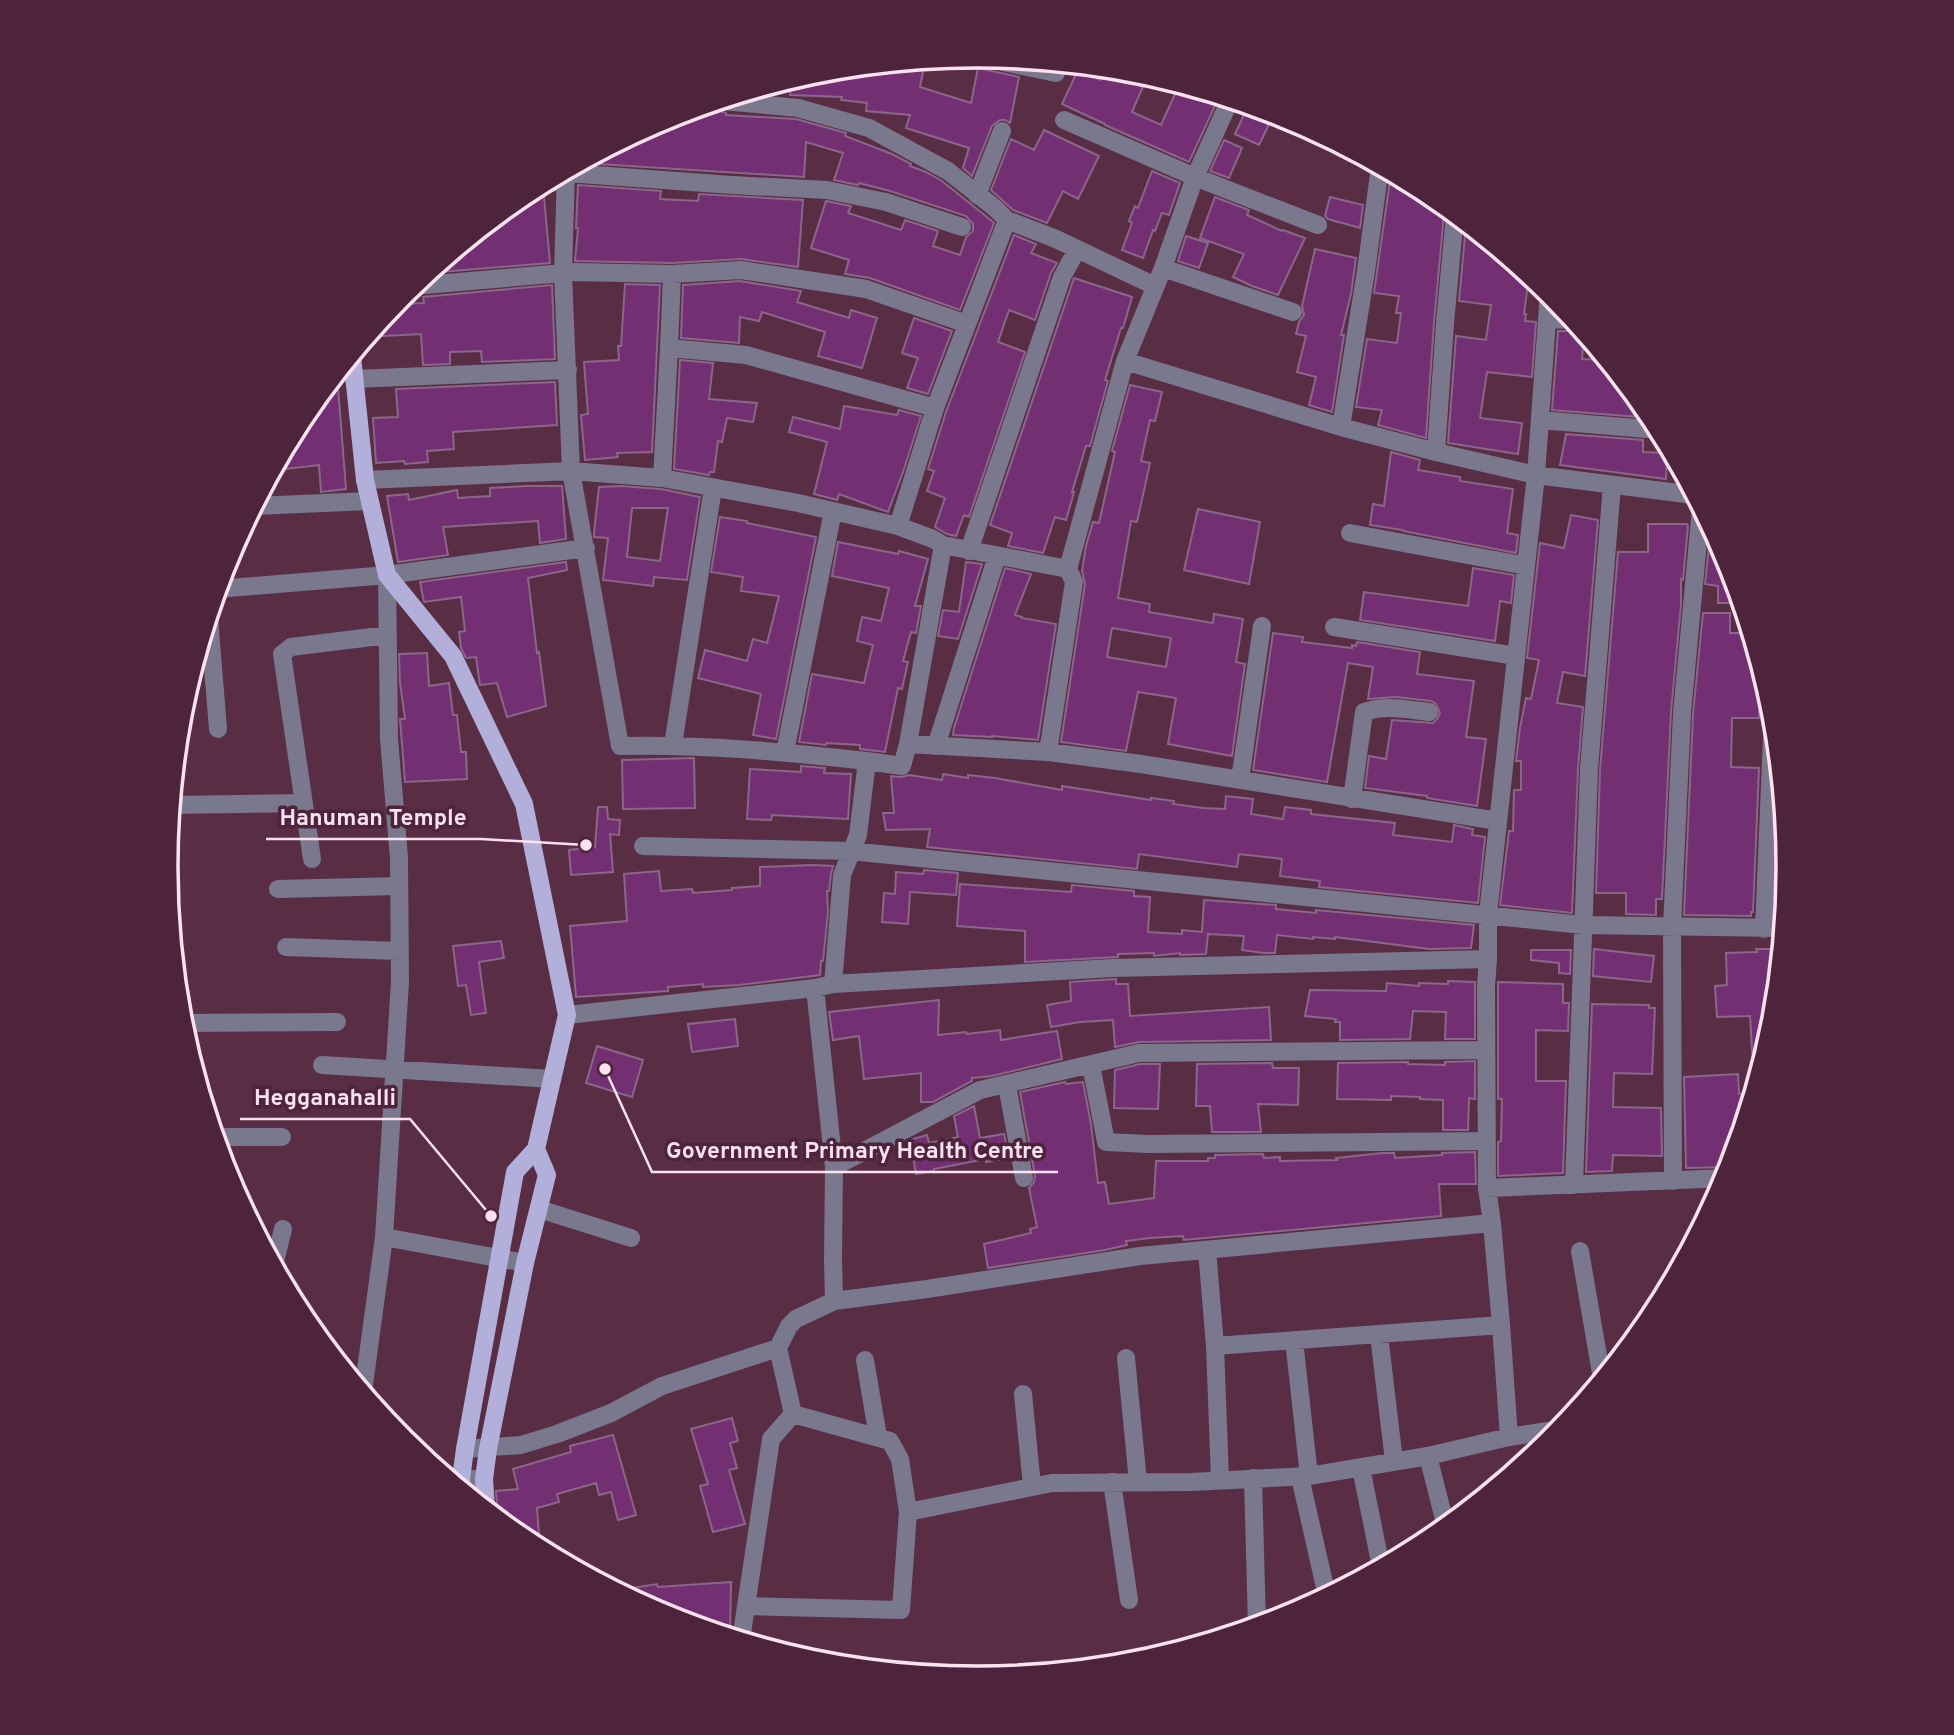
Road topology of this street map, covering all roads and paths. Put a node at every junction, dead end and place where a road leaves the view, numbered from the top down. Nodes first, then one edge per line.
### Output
1 (1052, 72) edge
2 (1056, 73) dead end
3 (745, 103) edge
4 (1226, 108) edge
5 (1064, 120) dead end
6 (1002, 131) dead end
7 (576, 176) edge
8 (1379, 176) edge
9 (1195, 177) junction
10 (566, 182) edge
11 (977, 195) junction
12 (1007, 220) junction
13 (1318, 225) dead end
14 (1454, 226) edge
15 (961, 227) dead end
16 (1077, 250) junction
17 (1163, 268) junction
18 (564, 273) junction
19 (672, 274) junction
20 (431, 284) edge
21 (1155, 286) junction
22 (1548, 308) edge
23 (1293, 312) dead end
24 (1547, 319) junction
25 (1558, 319) edge
26 (967, 324) junction
27 (670, 348) junction
28 (1125, 361) junction
29 (353, 369) edge
30 (568, 370) junction
31 (354, 379) junction
32 (935, 408) junction
33 (1540, 420) junction
34 (1341, 427) junction
35 (1646, 429) edge
36 (1436, 452) junction
37 (571, 471) junction
38 (1536, 475) junction
39 (662, 478) junction
40 (365, 480) junction
41 (1612, 485) junction
42 (713, 488) junction
43 (1683, 494) edge
44 (369, 501) junction
45 (265, 506) edge
46 (833, 511) junction
47 (898, 526) junction
48 (1699, 526) edge
49 (1350, 533) dead end
50 (943, 545) junction
51 (586, 548) junction
52 (969, 551) junction
53 (997, 556) junction
54 (1526, 566) junction
55 (1068, 569) junction
56 (387, 575) junction
57 (229, 588) edge
58 (1262, 626) dead end
59 (1334, 627) dead end
60 (388, 635) junction
61 (211, 641) edge
62 (1516, 656) junction
63 (1429, 712) dead end
64 (218, 729) dead end
65 (908, 744) junction
66 (673, 745) junction
67 (936, 746) junction
68 (785, 752) junction
69 (1048, 752) junction
70 (867, 761) junction
71 (1770, 775) edge
72 (1240, 780) junction
73 (1352, 799) junction
74 (304, 803) junction
75 (180, 805) edge
76 (1498, 821) junction
77 (643, 846) dead end
78 (850, 850) junction
79 (312, 859) dead end
80 (399, 886) junction
81 (278, 890) dead end
82 (1488, 914) junction
83 (1583, 925) junction
84 (1672, 927) junction
85 (1774, 928) edge
86 (1764, 929) junction
87 (286, 947) dead end
88 (399, 951) junction
89 (1488, 959) junction
90 (824, 986) junction
91 (567, 1015) junction
92 (337, 1022) dead end
93 (193, 1023) edge
94 (1486, 1050) junction
95 (322, 1065) dead end
96 (1091, 1065) junction
97 (394, 1070) junction
98 (552, 1079) junction
99 (1007, 1085) junction
100 (225, 1137) edge
101 (282, 1137) dead end
102 (1487, 1140) junction
103 (536, 1149) junction
104 (834, 1167) junction
105 (1024, 1178) dead end
106 (1712, 1179) edge
107 (1673, 1181) junction
108 (1574, 1185) junction
109 (1487, 1188) junction
110 (539, 1209) junction
111 (1492, 1223) junction
112 (283, 1229) dead end
113 (384, 1237) junction
114 (631, 1238) dead end
115 (1208, 1250) junction
116 (1580, 1251) dead end
117 (277, 1253) edge
118 (500, 1258) junction
119 (524, 1263) junction
120 (834, 1301) junction
121 (1501, 1325) junction
122 (1379, 1335) junction
123 (1294, 1340) junction
124 (1215, 1346) junction
125 (778, 1348) junction
126 (1126, 1358) dead end
127 (865, 1360) dead end
128 (1600, 1367) edge
129 (364, 1379) edge
130 (1023, 1394) dead end
131 (793, 1415) junction
132 (1543, 1432) edge
133 (878, 1437) junction
134 (1509, 1437) junction
135 (465, 1449) junction
136 (488, 1449) junction
137 (1428, 1456) junction
138 (1394, 1461) junction
139 (1361, 1468) junction
140 (459, 1475) edge
141 (1304, 1477) junction
142 (1254, 1478) junction
143 (484, 1479) junction
144 (1220, 1480) junction
145 (465, 1481) edge
146 (1112, 1482) junction
147 (1138, 1482) junction
148 (1032, 1486) junction
149 (485, 1498) edge
150 (908, 1512) junction
151 (1443, 1516) edge
152 (1379, 1559) edge
153 (1325, 1586) edge
154 (1129, 1600) dead end
155 (746, 1606) junction
156 (1257, 1616) edge
157 (742, 1631) edge

1 - 2 street
3 - 11 street
4 - 9 street
5 - 9 street
6 - 11 street
7 - 15 street
8 - 34 street
9 - 13 street
9 - 17 street
10 - 18 street
11 - 12 street
12 - 16 street
12 - 26 street
14 - 36 street
16 - 21 street
16 - 52 street
17 - 21 street
17 - 23 street
18 - 19 street
18 - 20 street
18 - 30 street
19 - 26 street
19 - 27 street
21 - 28 street
22 - 24 street
24 - 25 street
24 - 33 street
26 - 32 street
27 - 32 street
27 - 39 street
28 - 34 street
28 - 55 street
29 - 31 main road
30 - 31 street
30 - 37 street
31 - 40 main road
32 - 47 street
33 - 35 street
33 - 38 street
34 - 36 street
36 - 38 street
37 - 39 street
37 - 40 street
37 - 51 street
38 - 41 street
38 - 54 street
39 - 42 street
40 - 44 main road
41 - 43 street
41 - 83 street
42 - 46 street
42 - 66 street
44 - 45 street
44 - 56 main road
46 - 47 street
46 - 68 street
47 - 50 street
48 - 84 street
49 - 54 street
50 - 52 street
50 - 65 street
51 - 56 street
51 - 66 street
52 - 53 street
53 - 55 street
53 - 67 street
54 - 62 street
55 - 69 street
56 - 57 street
56 - 60 street
56 - 91 main road
58 - 72 street
59 - 62 street
60 - 74 street
60 - 80 street
61 - 64 street
62 - 76 street
63 - 73 street
65 - 67 street
65 - 70 street
66 - 68 street
67 - 69 street
68 - 70 street
69 - 72 street
70 - 78 street
71 - 86 street
72 - 73 street
73 - 76 street
74 - 75 street
74 - 79 street
76 - 82 street
77 - 78 street
78 - 82 street
78 - 90 street
80 - 81 street
80 - 88 street
82 - 83 street
82 - 89 street
83 - 84 street
83 - 108 street
84 - 86 street
84 - 107 street
85 - 86 street
87 - 88 street
88 - 97 street
89 - 90 street
89 - 94 street
90 - 91 street
90 - 104 street
91 - 98 main road
92 - 93 street
94 - 96 street
94 - 102 street
95 - 97 street
96 - 99 street
96 - 102 street
97 - 98 street
97 - 113 street
98 - 103 main road
99 - 104 street
99 - 105 street
100 - 101 street
102 - 109 street
103 - 110 main road
103 - 118 main road
104 - 120 street
106 - 107 street
107 - 108 street
108 - 109 street
109 - 111 street
110 - 114 street
110 - 119 main road
111 - 115 street
111 - 121 street
112 - 117 street
113 - 118 street
113 - 129 street
115 - 120 street
115 - 124 street
116 - 128 street
118 - 119 street
118 - 135 main road
119 - 136 main road
120 - 125 street
121 - 122 street
121 - 134 street
122 - 123 street
122 - 138 street
123 - 124 street
123 - 141 street
124 - 144 street
125 - 131 street
125 - 136 street
126 - 147 street
127 - 133 street
130 - 148 street
131 - 133 street
131 - 155 street
132 - 134 street
133 - 150 street
134 - 137 street
135 - 136 street
135 - 140 main road
136 - 143 main road
137 - 138 street
137 - 151 street
138 - 139 street
139 - 141 street
139 - 152 street
141 - 142 street
141 - 153 street
142 - 144 street
142 - 156 street
143 - 145 street
143 - 149 main road
144 - 147 street
146 - 147 street
146 - 148 street
146 - 154 street
148 - 150 street
150 - 155 street
155 - 157 street

